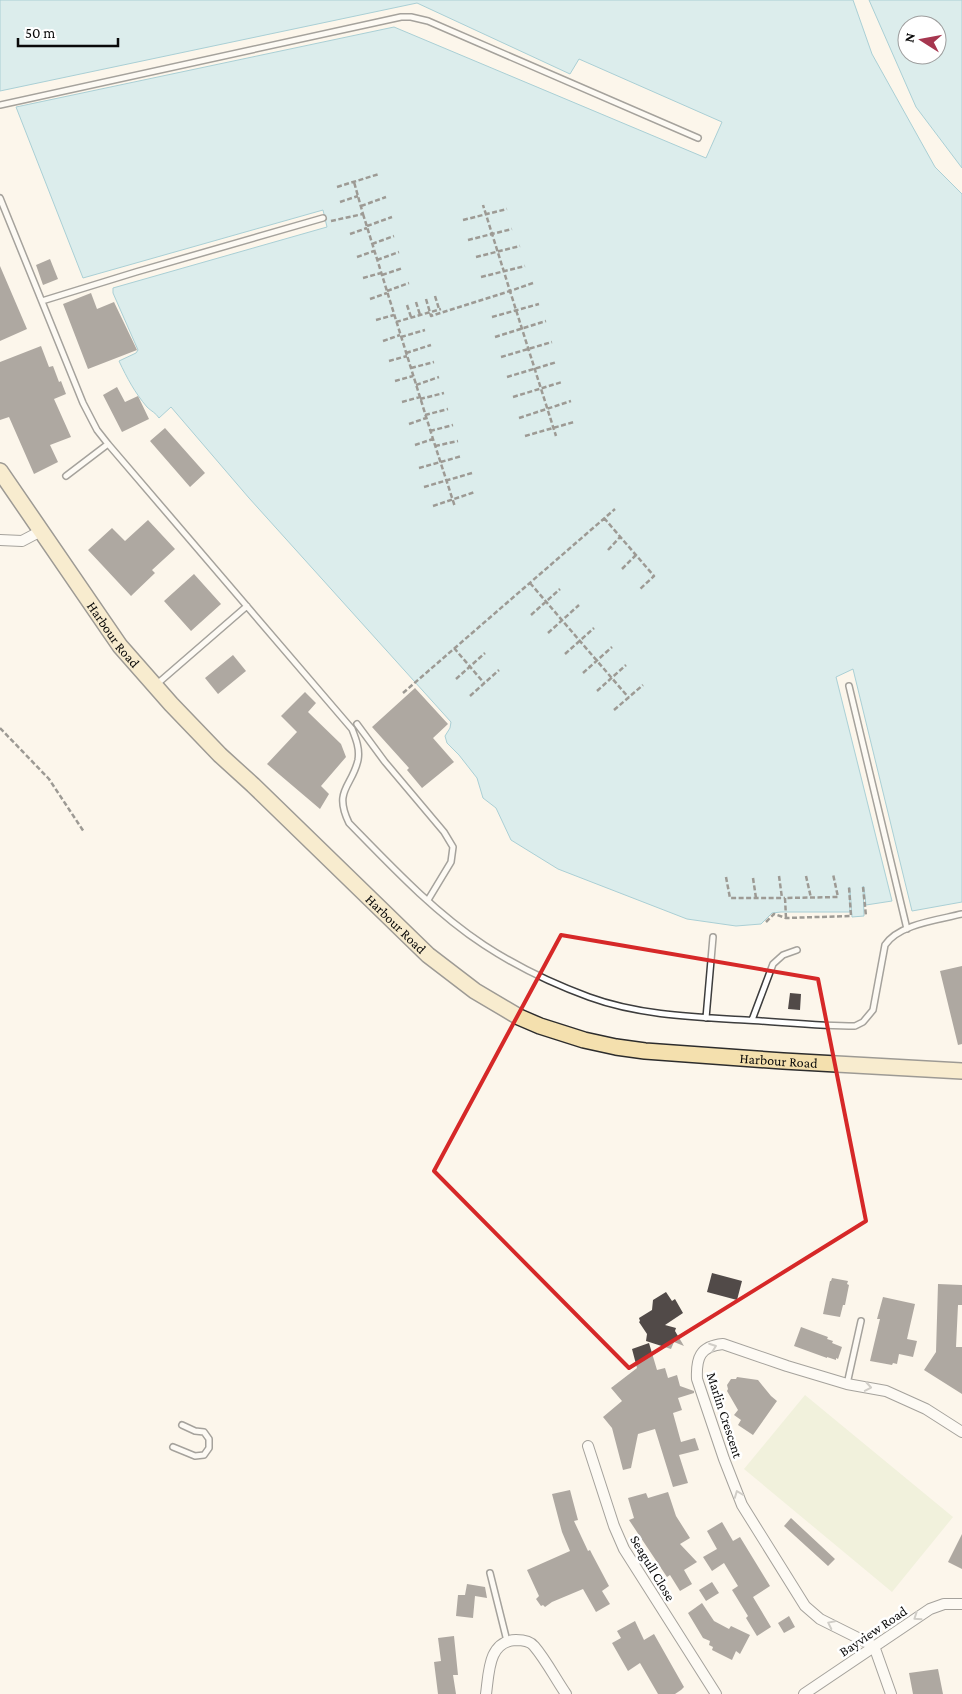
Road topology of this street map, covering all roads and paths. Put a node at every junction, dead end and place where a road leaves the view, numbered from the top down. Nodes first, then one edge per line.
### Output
1 (0, 105) edge
2 (698, 138) dead end
3 (379, 174) dead end
4 (354, 182) junction
5 (337, 187) dead end
6 (358, 196) junction
7 (386, 197) dead end
8 (0, 198) edge
9 (340, 202) dead end
10 (483, 205) dead end
11 (361, 206) junction
12 (507, 209) dead end
13 (6, 214) junction
14 (363, 214) junction
15 (0, 216) edge
16 (392, 217) dead end
17 (323, 218) dead end
18 (463, 220) dead end
19 (329, 222) dead end
20 (367, 227) junction
21 (512, 228) dead end
22 (350, 234) dead end
23 (394, 236) dead end
24 (468, 240) dead end
25 (372, 244) junction
26 (520, 246) dead end
27 (374, 251) dead end
28 (399, 252) dead end
29 (356, 256) dead end
30 (476, 257) dead end
31 (377, 260) junction
32 (525, 266) dead end
33 (404, 268) dead end
34 (382, 274) junction
35 (363, 278) dead end
36 (480, 278) dead end
37 (409, 283) dead end
38 (533, 283) dead end
39 (510, 291) junction
40 (387, 292) junction
41 (435, 296) dead end
42 (370, 299) dead end
43 (426, 299) dead end
44 (42, 301) junction
45 (416, 302) dead end
46 (539, 304) dead end
47 (407, 305) dead end
48 (430, 312) junction
49 (394, 314) junction
50 (420, 315) junction
51 (492, 317) dead end
52 (411, 318) junction
53 (376, 320) dead end
54 (546, 321) dead end
55 (396, 322) junction
56 (425, 330) dead end
57 (401, 336) junction
58 (496, 337) dead end
59 (383, 340) dead end
60 (552, 342) dead end
61 (431, 345) dead end
62 (407, 354) junction
63 (502, 357) dead end
64 (389, 361) dead end
65 (434, 362) dead end
66 (557, 362) dead end
67 (411, 368) junction
68 (414, 376) junction
69 (507, 377) dead end
70 (439, 378) dead end
71 (395, 382) dead end
72 (562, 382) dead end
73 (416, 385) junction
74 (444, 393) dead end
75 (513, 397) dead end
76 (420, 398) junction
77 (571, 401) dead end
78 (402, 402) dead end
79 (448, 409) dead end
80 (426, 417) junction
81 (519, 418) dead end
82 (574, 422) dead end
83 (408, 424) dead end
84 (453, 425) dead end
85 (553, 428) junction
86 (430, 430) junction
87 (525, 436) dead end
88 (556, 436) dead end
89 (433, 439) junction
90 (458, 441) dead end
91 (108, 444) junction
92 (415, 445) dead end
93 (435, 446) junction
94 (462, 456) dead end
95 (418, 468) dead end
96 (0, 471) edge
97 (472, 473) dead end
98 (66, 476) dead end
99 (424, 487) dead end
100 (475, 492) dead end
101 (433, 506) dead end
102 (456, 507) dead end
103 (614, 509) dead end
104 (604, 518) junction
105 (41, 531) junction
106 (620, 537) junction
107 (0, 540) edge
108 (608, 550) dead end
109 (636, 555) junction
110 (622, 569) dead end
111 (530, 582) junction
112 (560, 589) dead end
113 (639, 590) dead end
114 (247, 606) junction
115 (579, 606) dead end
116 (531, 615) dead end
117 (594, 628) dead end
118 (548, 633) dead end
119 (612, 647) dead end
120 (454, 648) junction
121 (486, 653) dead end
122 (565, 654) dead end
123 (626, 665) dead end
124 (499, 670) dead end
125 (583, 673) dead end
126 (456, 679) dead end
127 (484, 683) junction
128 (643, 684) dead end
129 (154, 686) junction
130 (849, 686) dead end
131 (597, 691) dead end
132 (403, 693) dead end
133 (470, 696) dead end
134 (629, 698) junction
135 (614, 710) dead end
136 (357, 724) dead end
137 (0, 728) edge
138 (84, 832) dead end
139 (833, 874) dead end
140 (779, 876) dead end
141 (806, 876) dead end
142 (726, 877) dead end
143 (753, 878) dead end
144 (850, 887) dead end
145 (863, 887) dead end
146 (756, 898) junction
147 (783, 898) junction
148 (810, 898) junction
149 (428, 900) junction
150 (962, 914) edge
151 (866, 916) dead end
152 (786, 918) junction
153 (766, 922) dead end
154 (907, 929) junction
155 (713, 937) dead end
156 (797, 950) dead end
157 (706, 1018) junction
158 (752, 1020) junction
159 (962, 1071) edge
160 (861, 1321) dead end
161 (847, 1384) junction
162 (182, 1425) dead end
163 (962, 1432) edge
164 (588, 1446) dead end
165 (173, 1447) dead end
166 (490, 1573) dead end
167 (962, 1604) edge
168 (507, 1641) junction
169 (874, 1646) junction
170 (486, 1694) edge
171 (566, 1694) edge
172 (716, 1694) edge
173 (804, 1694) edge
174 (891, 1694) edge

1 - 2 lane
3 - 4 path
4 - 5 path
4 - 6 path
6 - 9 path
6 - 11 path
7 - 11 path
8 - 13 lane
10 - 39 path
11 - 14 path
12 - 18 path
13 - 15 lane
13 - 44 lane
14 - 19 path
14 - 20 path
16 - 20 path
17 - 44 lane
20 - 22 path
20 - 25 path
21 - 24 path
23 - 25 path
25 - 31 path
26 - 30 path
27 - 29 path
28 - 31 path
31 - 34 path
32 - 36 path
33 - 34 path
34 - 35 path
34 - 40 path
37 - 40 path
38 - 39 path
39 - 48 path
39 - 85 path
40 - 42 path
40 - 49 path
41 - 48 path
43 - 48 path
44 - 91 lane
45 - 50 path
46 - 51 path
47 - 52 path
48 - 50 path
49 - 53 path
49 - 55 path
50 - 52 path
52 - 55 path
54 - 58 path
55 - 57 path
56 - 57 path
57 - 59 path
57 - 62 path
60 - 63 path
61 - 62 path
62 - 64 path
62 - 67 path
65 - 67 path
66 - 69 path
67 - 68 path
68 - 71 path
68 - 73 path
70 - 73 path
72 - 75 path
73 - 76 path
74 - 76 path
76 - 78 path
76 - 80 path
77 - 81 path
79 - 80 path
80 - 83 path
80 - 86 path
82 - 85 path
84 - 86 path
85 - 87 path
85 - 88 path
86 - 89 path
89 - 92 path
89 - 93 path
90 - 93 path
91 - 98 lane
91 - 114 lane
93 - 102 path
94 - 95 path
96 - 105 street, Harbour Road
97 - 99 path
100 - 101 path
103 - 104 path
104 - 106 path
104 - 111 path
105 - 107 street
105 - 129 street, Harbour Road
106 - 108 path
106 - 109 path
109 - 110 path
109 - 113 path
111 - 120 path
111 - 134 path
112 - 116 path
114 - 129 lane
114 - 149 lane
115 - 118 path
117 - 122 path
119 - 125 path
120 - 127 path
120 - 132 path
121 - 126 path
123 - 131 path
124 - 127 path
127 - 133 path
128 - 134 path
129 - 159 street, Harbour Road
130 - 154 lane
134 - 135 path
136 - 149 lane
137 - 138 path
139 - 148 path
140 - 147 path
141 - 148 path
142 - 146 path
143 - 146 path
144 - 152 path
145 - 151 path
146 - 147 path
147 - 148 path
147 - 152 path
149 - 157 lane
150 - 154 lane
152 - 153 path
154 - 158 lane
155 - 157 lane
156 - 158 lane
157 - 158 lane
160 - 161 lane
161 -> 163 street, Marlin Crescent
169 -> 161 street, Marlin Crescent
162 - 165 lane
164 - 172 street, Seagull Close
166 - 168 lane
167 -> 169 street, Bayview Road
168 - 170 street
168 - 171 street
169 - 173 street, Bayview Road
169 - 174 street

